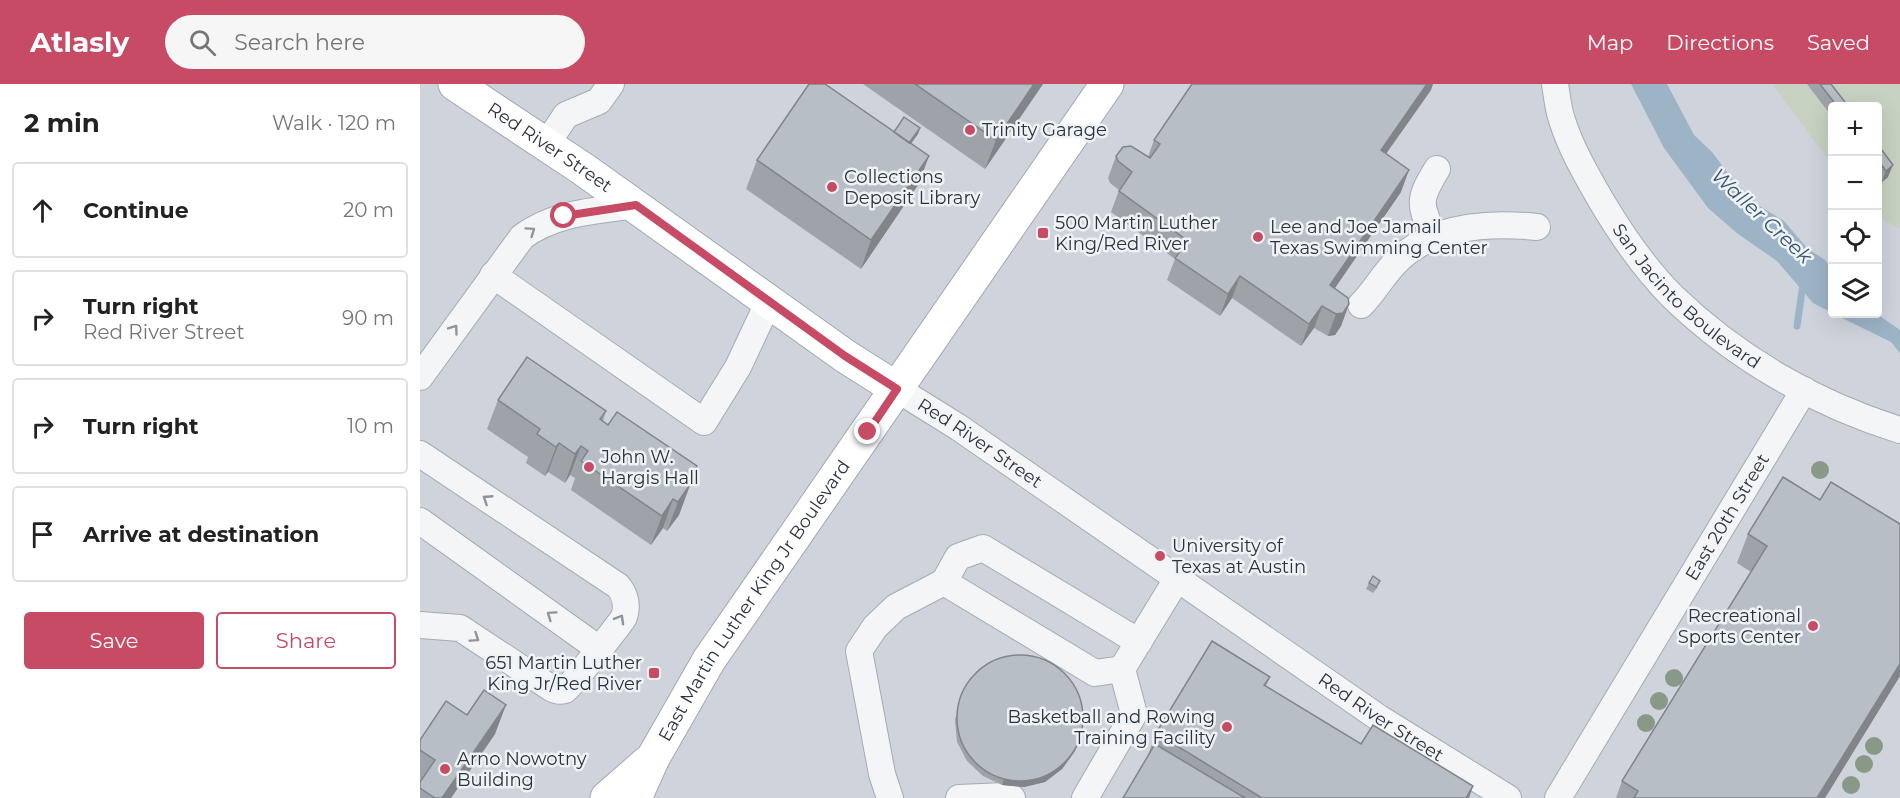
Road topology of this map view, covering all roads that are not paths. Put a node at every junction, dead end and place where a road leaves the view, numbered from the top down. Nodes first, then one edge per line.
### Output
1 (455, 84) edge
2 (611, 84) edge
3 (1107, 84) edge
4 (1546, 84) edge
5 (1555, 84) edge
6 (1562, 119) junction
7 (546, 145) junction
8 (1437, 169) dead end
9 (636, 205) junction
10 (1537, 227) dead end
11 (1434, 236) junction
12 (493, 275) junction
13 (769, 301) junction
14 (1361, 305) dead end
15 (420, 377) edge
16 (897, 389) junction
17 (1804, 390) junction
18 (1900, 430) edge
19 (420, 454) edge
20 (420, 521) edge
21 (1177, 579) junction
22 (944, 582) junction
23 (420, 625) edge
24 (1139, 642) junction
25 (599, 648) junction
26 (1122, 669) junction
27 (652, 758) junction
28 (607, 798) edge
29 (635, 798) edge
30 (890, 798) edge
31 (959, 798) edge
32 (1012, 798) edge
33 (1084, 798) edge
34 (1508, 798) edge
35 (1558, 798) edge

1 - 7 main road, Red River Street
2 - 7 street
3 - 16 main road, East Martin Luther King Jr Boulevard
4 - 6 street
5 - 6 street, San Jacinto Boulevard
6 - 17 street, San Jacinto Boulevard
7 - 9 main road, Red River Street
8 - 11 street
12 -> 9 street
9 - 13 main road, Red River Street
10 - 11 street
11 - 14 street
12 - 13 street
15 -> 12 street
13 - 16 main road, Red River Street
16 - 21 street, Red River Street
16 - 27 main road, East Martin Luther King Jr Boulevard
17 - 18 street, San Jacinto Boulevard
17 - 35 street, East 20th Street
25 -> 19 street
25 -> 20 street
21 - 24 street
21 - 34 street, Red River Street
22 - 24 street
22 - 26 street
22 - 30 street
23 -> 25 street
24 - 26 street
26 - 33 street
27 - 28 main road
27 - 29 main road, East Martin Luther King Jr Boulevard
31 - 32 street

